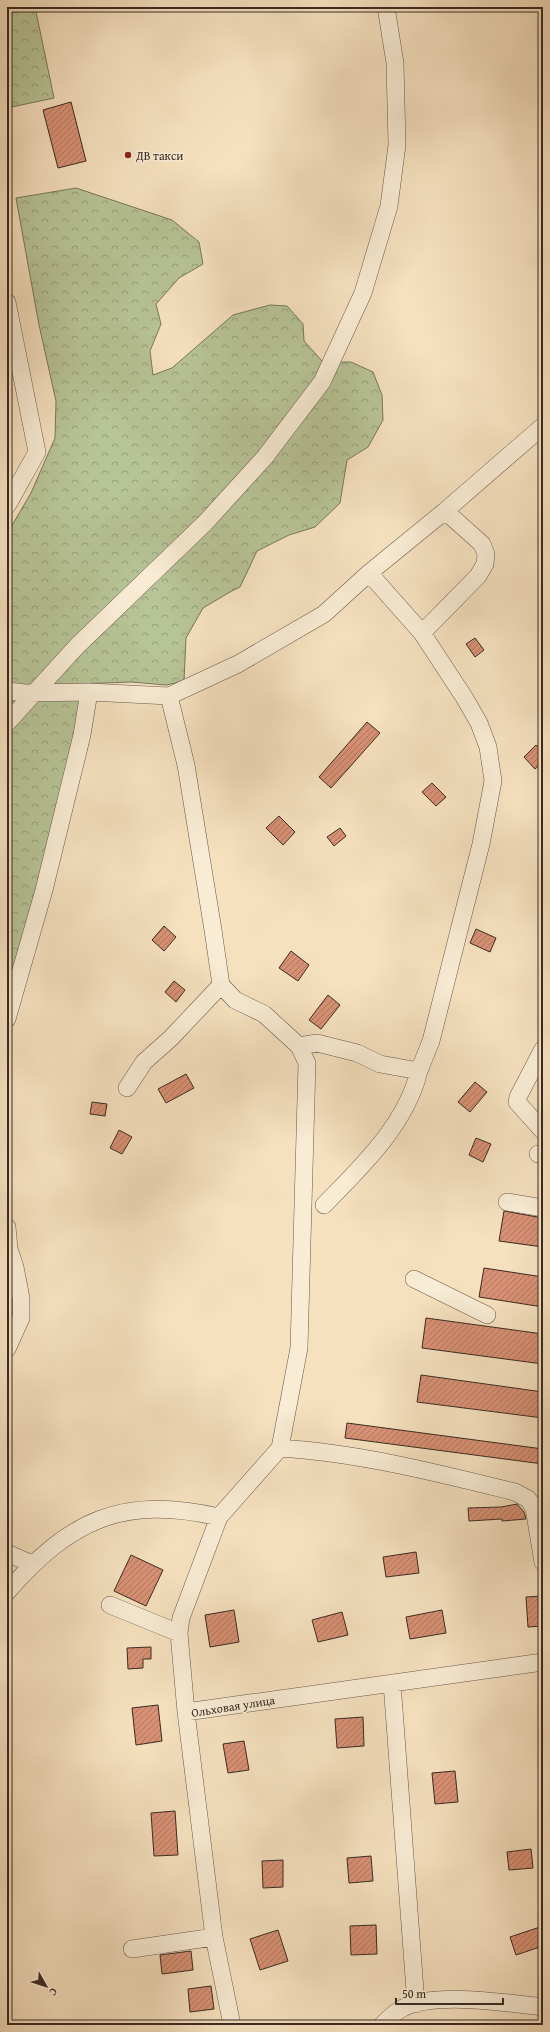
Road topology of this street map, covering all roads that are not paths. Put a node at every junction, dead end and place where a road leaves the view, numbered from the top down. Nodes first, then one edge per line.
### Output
1 (386, 7) edge
2 (7, 302) edge
3 (543, 426) edge
4 (7, 506) edge
5 (445, 511) junction
6 (369, 573) junction
7 (422, 633) junction
8 (7, 691) edge
9 (90, 692) junction
10 (35, 693) junction
11 (169, 696) junction
12 (7, 723) edge
13 (220, 986) junction
14 (7, 1019) edge
15 (299, 1046) junction
16 (543, 1049) edge
17 (419, 1071) junction
18 (127, 1088) dead end
19 (543, 1131) edge
20 (506, 1202) dead end
21 (324, 1205) dead end
22 (543, 1208) edge
23 (7, 1227) edge
24 (414, 1279) dead end
25 (487, 1315) dead end
26 (7, 1349) edge
27 (280, 1448) junction
28 (218, 1517) junction
29 (7, 1553) edge
30 (543, 1562) edge
31 (32, 1564) junction
32 (7, 1592) edge
33 (110, 1605) dead end
34 (179, 1633) junction
35 (543, 1662) edge
36 (392, 1684) junction
37 (186, 1712) junction
38 (214, 1937) junction
39 (132, 1949) dead end
40 (416, 2004) junction
41 (543, 2007) edge
42 (232, 2025) edge
43 (382, 2025) edge

1 - 10 street
2 - 4 street
3 - 5 street
5 - 6 street
5 - 7 street
6 - 7 street
6 - 11 street
7 - 17 street
8 - 10 street
9 - 10 street
9 - 11 street
9 - 14 street
10 - 12 street
11 - 13 street
13 - 15 street
13 - 18 street
15 - 17 street
15 - 27 street
16 - 19 street
17 - 21 street
20 - 22 street
23 - 26 street
24 - 25 street
27 - 28 street
27 - 30 street
28 - 31 street
28 - 34 street
29 - 31 street
31 - 32 street
33 - 34 street
34 - 37 street
35 - 36 street, Ольховая улица
36 - 37 street, Ольховая улица
36 - 40 street
37 - 38 street, Ольховая улица
38 - 39 street
38 - 42 street, Ольховая улица
40 - 41 street
40 - 43 street

